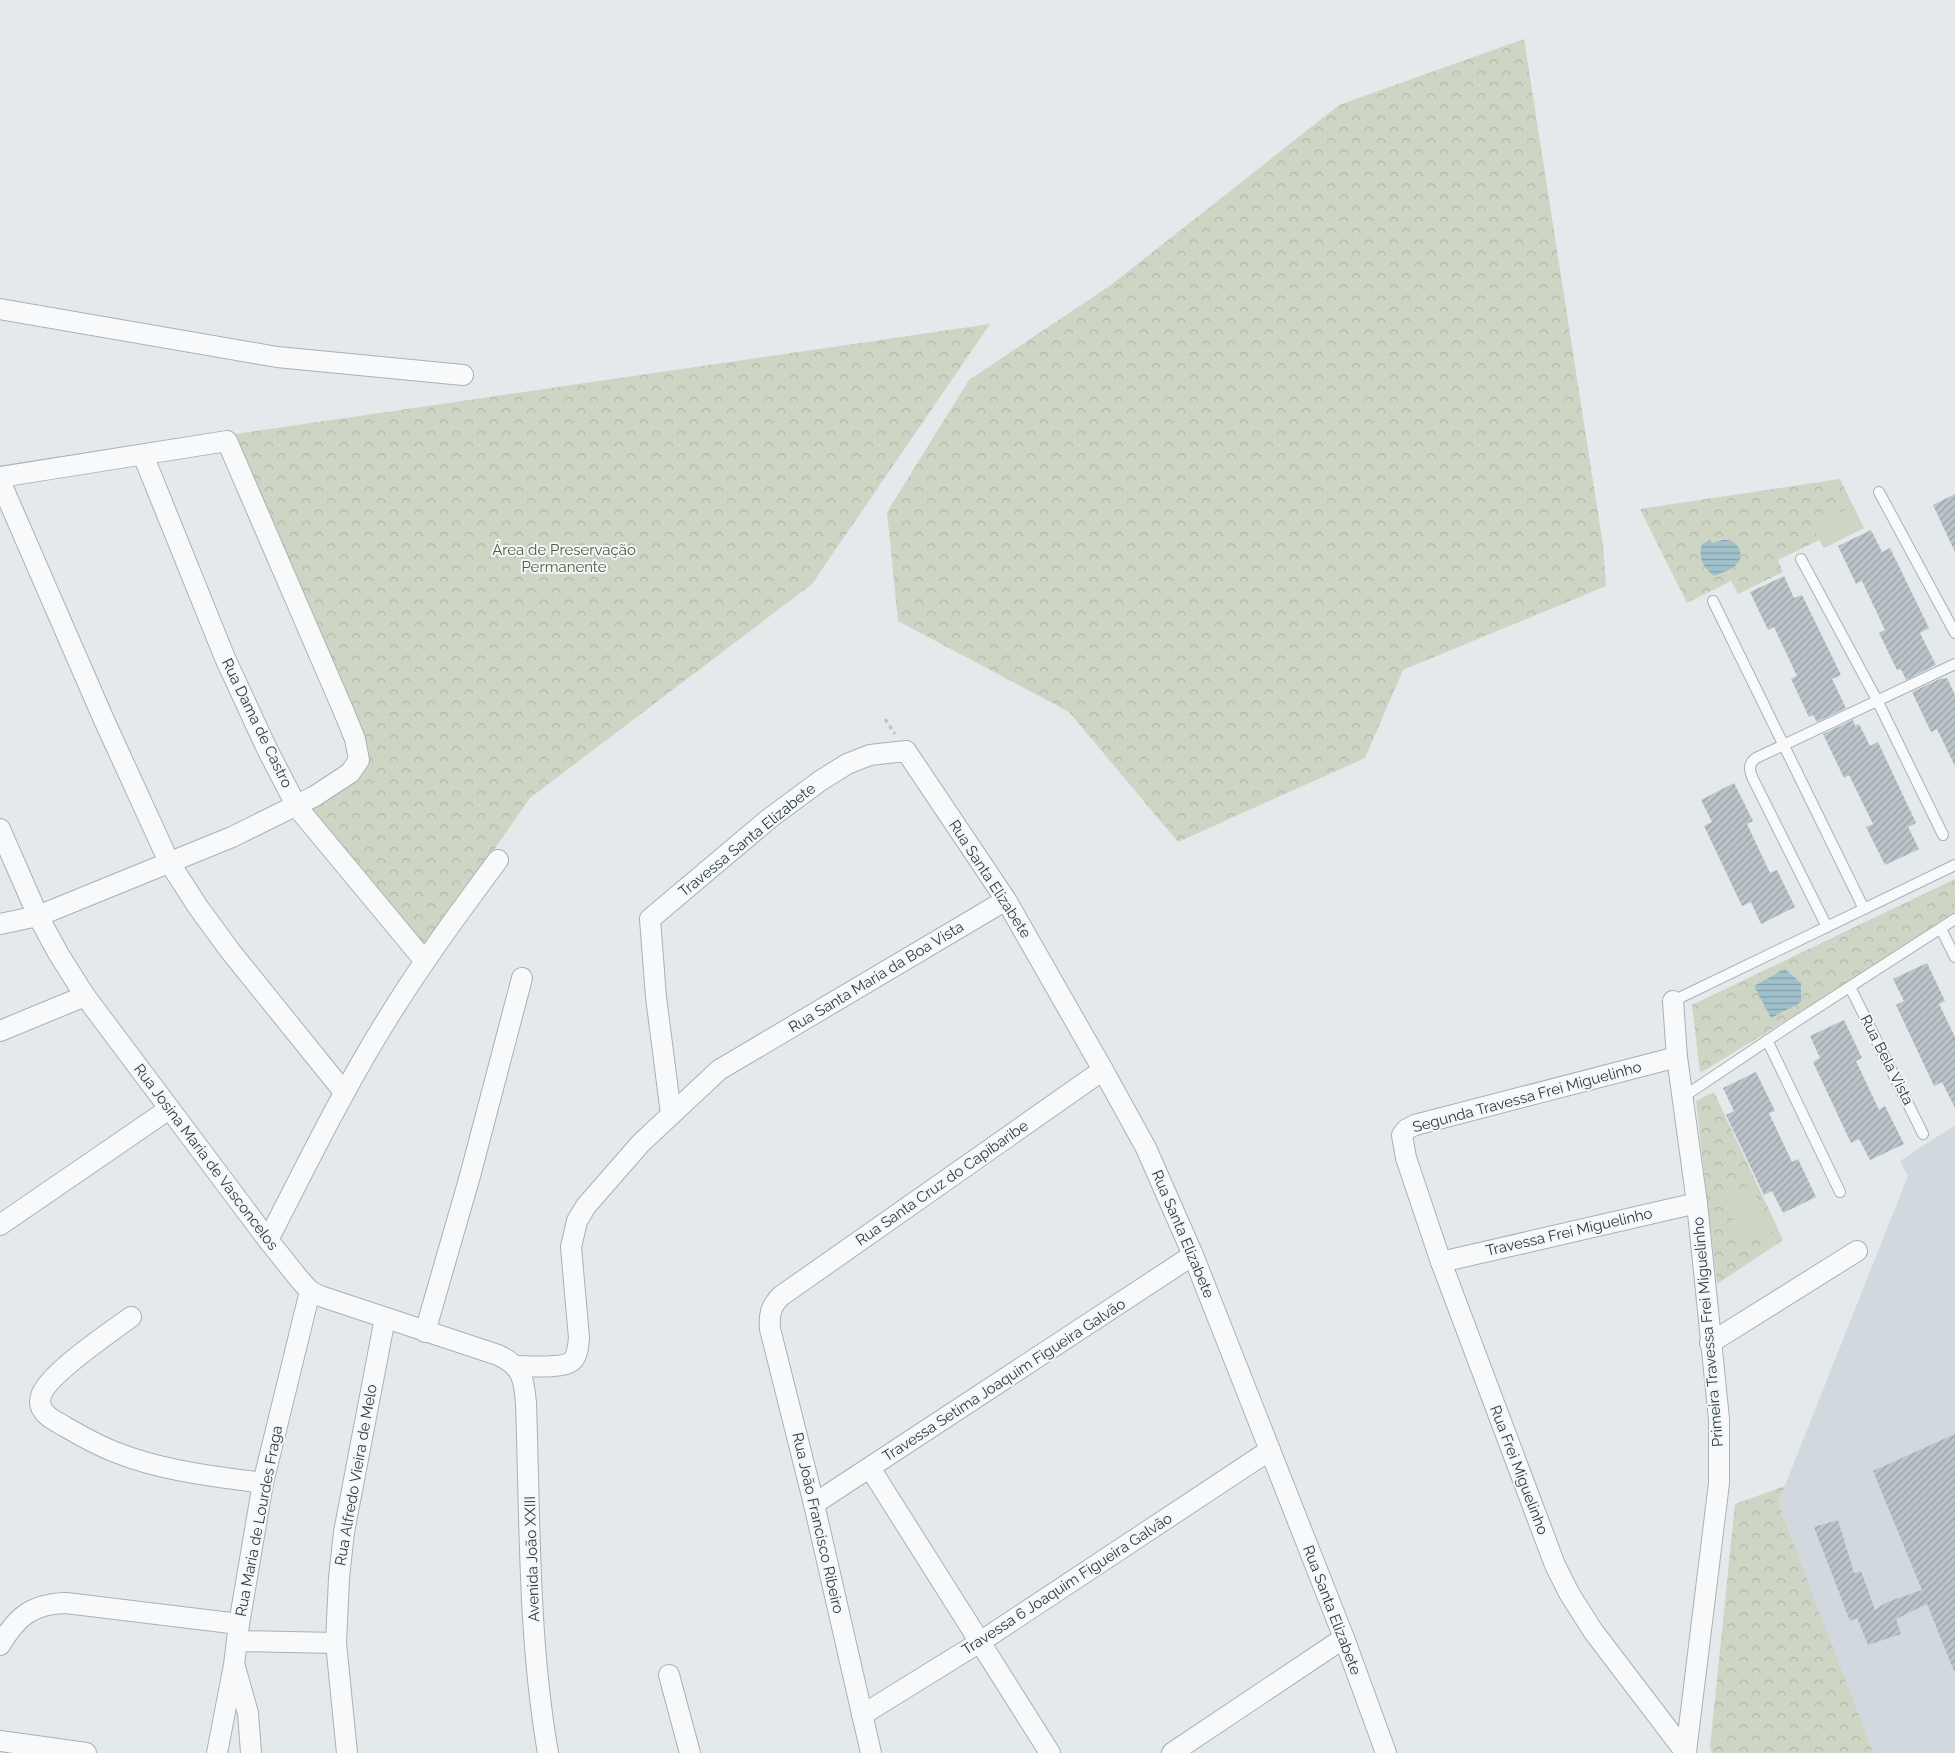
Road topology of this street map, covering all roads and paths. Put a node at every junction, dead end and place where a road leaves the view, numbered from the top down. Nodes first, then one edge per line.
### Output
1 (0, 309) edge
2 (463, 375) dead end
3 (143, 455) junction
4 (0, 479) edge
5 (1879, 492) dead end
6 (1801, 559) dead end
7 (1713, 601) dead end
8 (1955, 633) edge
9 (1955, 664) edge
10 (1878, 700) junction
11 (1784, 744) junction
12 (906, 751) joint
13 (297, 806) junction
14 (0, 828) edge
15 (1943, 835) dead end
16 (498, 860) dead end
17 (169, 862) junction
18 (1955, 866) edge
19 (1006, 900) junction
20 (1864, 909) junction
21 (38, 916) junction
22 (1955, 919) edge
23 (0, 924) edge
24 (1827, 927) junction
25 (1941, 929) junction
26 (1955, 957) edge
27 (424, 960) junction
28 (522, 978) dead end
29 (1850, 987) junction
30 (85, 996) junction
31 (1672, 1001) joint
32 (0, 1031) edge
33 (1767, 1040) junction
34 (1677, 1057) junction
35 (1104, 1070) junction
36 (344, 1092) junction
37 (1683, 1097) junction
38 (170, 1109) junction
39 (671, 1114) junction
40 (1924, 1134) dead end
41 (1406, 1158) joint
42 (1840, 1192) dead end
43 (1698, 1203) junction
44 (0, 1225) edge
45 (268, 1240) junction
46 (1857, 1251) dead end
47 (1193, 1255) junction
48 (1441, 1262) junction
49 (310, 1291) junction
50 (781, 1296) joint
51 (131, 1317) dead end
52 (385, 1318) junction
53 (425, 1332) junction
54 (1710, 1343) junction
55 (516, 1366) junction
56 (1270, 1450) junction
57 (870, 1468) junction
58 (263, 1483) junction
59 (814, 1504) junction
60 (238, 1633) junction
61 (1344, 1638) junction
62 (336, 1642) junction
63 (980, 1642) junction
64 (0, 1645) edge
65 (234, 1665) junction
66 (668, 1675) dead end
67 (862, 1715) junction
68 (0, 1741) edge
69 (1686, 1752) edge
70 (86, 1753) edge
71 (217, 1753) edge
72 (251, 1753) edge
73 (347, 1753) edge
74 (548, 1753) edge
75 (690, 1753) edge
76 (871, 1753) edge
77 (1050, 1753) edge
78 (1172, 1753) edge
79 (1386, 1753) edge

1 - 2 street
3 - 4 street
3 - 13 street, Rua Dama de Castro
3 - 13 street
4 - 17 street
5 - 8 lane
6 - 10 lane
7 - 11 lane
9 - 10 lane
10 - 11 lane
10 - 15 lane
11 - 20 lane
11 - 24 lane
12 - 19 street, Rua Santa Elizabete
12 - 39 street, Travessa Santa Elizabete
13 - 17 street
13 - 27 street, Rua Dama de Castro
14 - 21 street, Rua Josina Maria de Vasconcelos
16 - 27 street
17 - 21 street
17 - 36 street
18 - 20 lane
19 - 35 street, Rua Santa Elizabete
19 - 39 street, Rua Santa Maria da Boa Vista
20 - 24 lane
21 - 23 street
21 - 30 street, Rua Josina Maria de Vasconcelos
22 - 25 lane
24 - 31 lane
25 - 26 lane
25 - 29 lane
27 - 36 street
28 - 53 street
29 - 33 lane
29 - 40 lane, Rua Bela Vista
30 - 32 street
30 - 38 street, Rua Josina Maria de Vasconcelos
31 - 34 street, Primeira Travessa Frei Miguelinho
33 - 37 lane
33 - 42 lane
34 - 37 street, Primeira Travessa Frei Miguelinho
34 - 41 street, Segunda Travessa Frei Miguelinho
35 - 47 street, Rua Santa Elizabete
35 - 50 street, Rua Santa Cruz do Capibaribe
36 - 45 street
37 - 43 street, Primeira Travessa Frei Miguelinho
38 - 44 street
38 - 45 street, Rua Josina Maria de Vasconcelos
39 - 55 street, Rua Santa Maria da Boa Vista
41 - 48 street, Rua Frei Miguelinho
43 - 48 street, Travessa Frei Miguelinho
43 - 54 street, Primeira Travessa Frei Miguelinho
45 - 49 street, Rua Josina Maria de Vasconcelos
46 - 54 street
47 - 56 street, Rua Santa Elizabete
47 - 57 street, Travessa Setima Joaquim Figueira Galvão
48 - 69 street, Rua Frei Miguelinho
49 - 52 street, Rua Josina Maria de Vasconcelos
49 - 58 street, Rua Maria de Lourdes Fraga
50 - 59 street, Rua João Francisco Ribeiro
51 - 58 street
52 - 53 street, Rua Josina Maria de Vasconcelos
52 - 62 street, Rua Alfredo Vieira de Melo
53 - 55 street, Rua Josina Maria de Vasconcelos
54 - 69 street, Primeira Travessa Frei Miguelinho
55 - 74 street, Avenida João XXIII
56 - 61 street, Rua Santa Elizabete
56 - 63 street, Travessa 6 Joaquim Figueira Galvão
57 - 59 street, Travessa Setima Joaquim Figueira Galvão
57 - 63 street
58 - 60 street, Rua Maria de Lourdes Fraga
59 - 67 street, Rua João Francisco Ribeiro
60 - 62 street
60 - 64 street
60 - 65 street, Rua Maria de Lourdes Fraga
61 - 78 street
61 - 79 street, Rua Santa Elizabete
62 - 73 street, Rua Alfredo Vieira de Melo
63 - 67 street, Travessa 6 Joaquim Figueira Galvão
63 - 77 street
65 - 71 street, Rua Maria de Lourdes Fraga
65 - 72 street
66 - 75 street
67 - 76 street, Rua João Francisco Ribeiro
68 - 70 street

